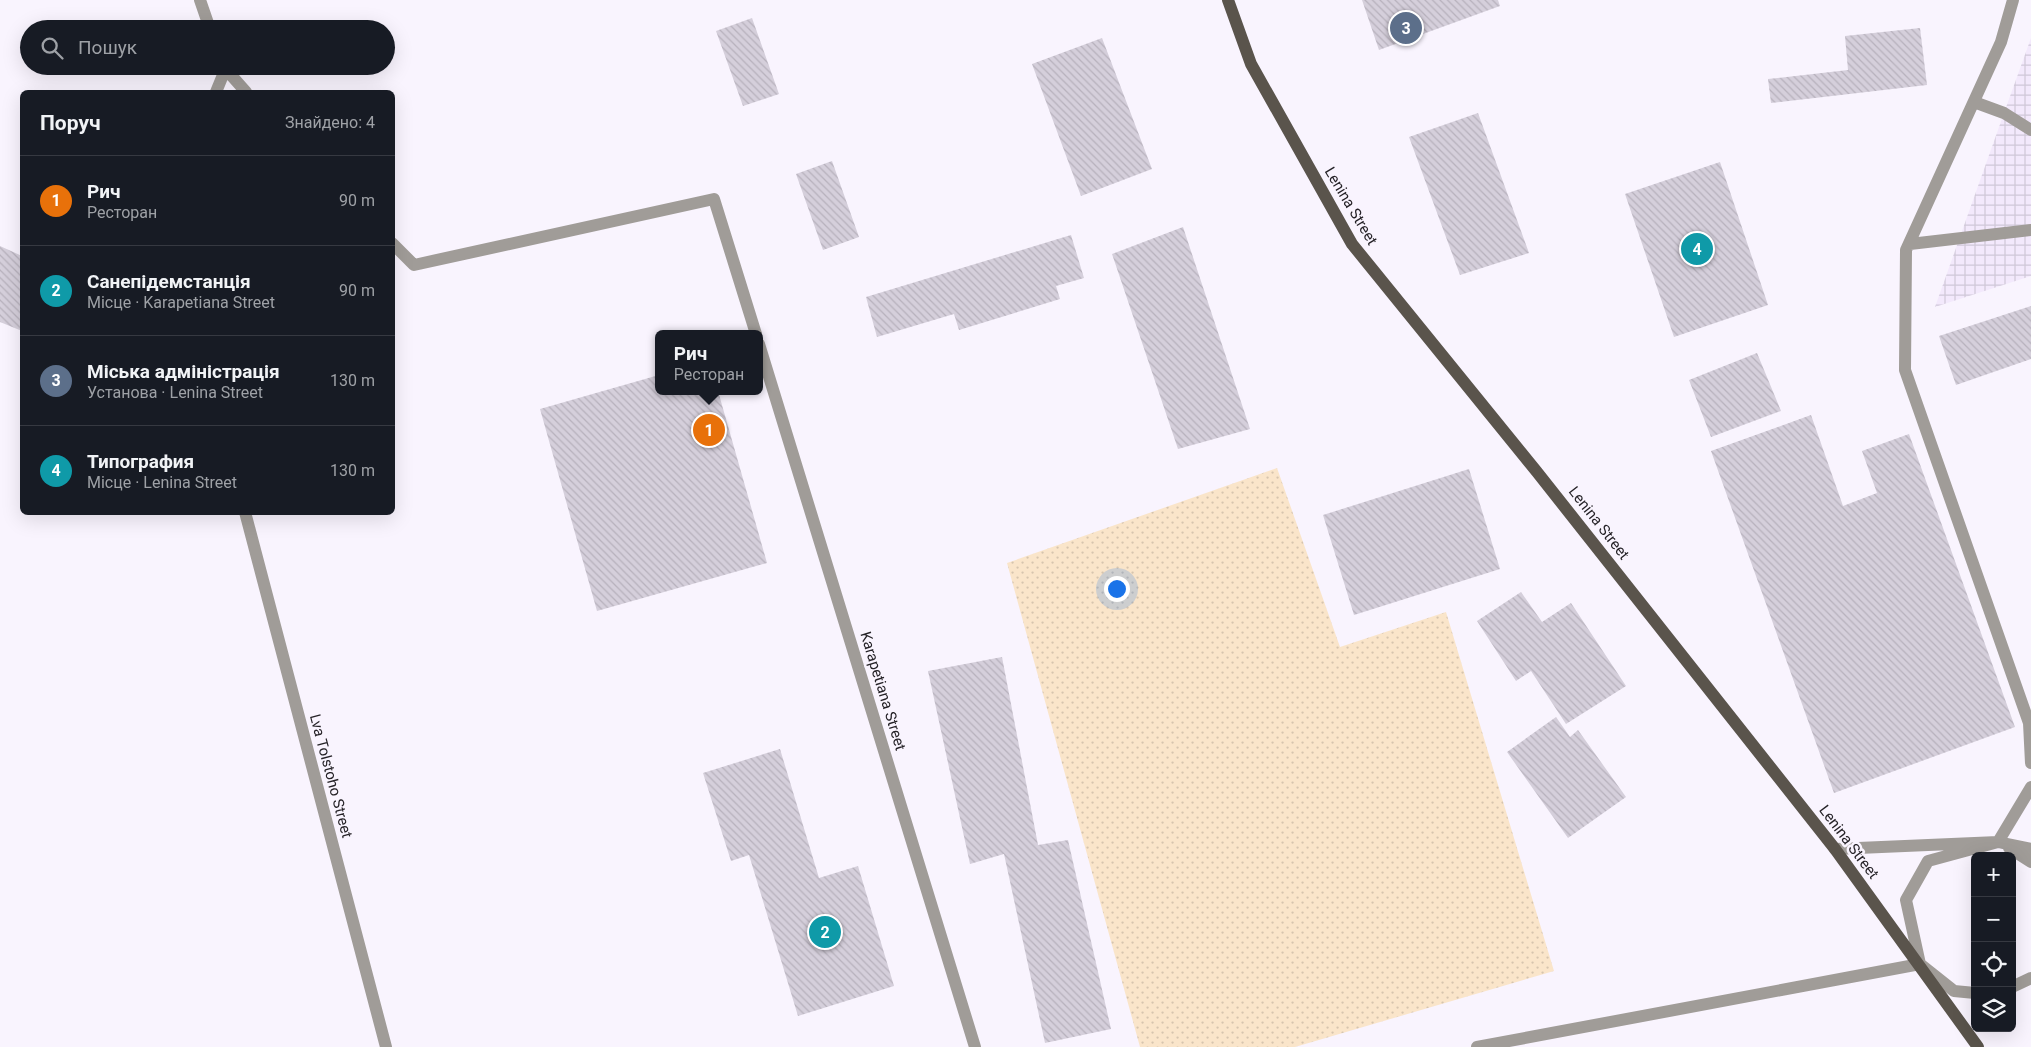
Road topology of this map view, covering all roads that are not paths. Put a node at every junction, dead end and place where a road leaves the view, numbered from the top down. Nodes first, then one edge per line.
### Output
1 (200, 0) edge
2 (1228, 0) edge
3 (2013, 0) edge
4 (207, 20) edge
5 (222, 75) edge
6 (230, 75) edge
7 (217, 90) edge
8 (244, 90) edge
9 (1974, 102) junction
10 (2031, 130) edge
11 (2031, 230) edge
12 (1910, 244) junction
13 (395, 246) edge
14 (755, 330) edge
15 (763, 357) edge
16 (246, 515) edge
17 (2031, 763) edge
18 (2031, 787) edge
19 (1998, 842) junction
20 (1836, 849) junction
21 (2031, 850) edge
22 (2031, 862) edge
23 (1920, 964) junction
24 (2031, 978) edge
25 (2016, 985) edge
26 (1971, 993) edge
27 (386, 1047) edge
28 (975, 1047) edge
29 (1477, 1047) edge
30 (1978, 1047) edge

1 - 4 street
2 - 20 main road, Lenina Street
3 - 9 street
5 - 7 street
6 - 8 street
9 - 10 street
9 - 12 street
11 - 12 street
12 - 17 street
13 - 14 street
15 - 28 street, Karapetiana Street
16 - 27 street, Lva Tolstoho Street
18 - 19 street
19 - 20 street
19 - 21 street
19 - 22 street
19 - 23 street
20 - 23 main road, Lenina Street
23 - 26 street
23 - 29 street
23 - 30 main road, Lenina Street
24 - 25 street

